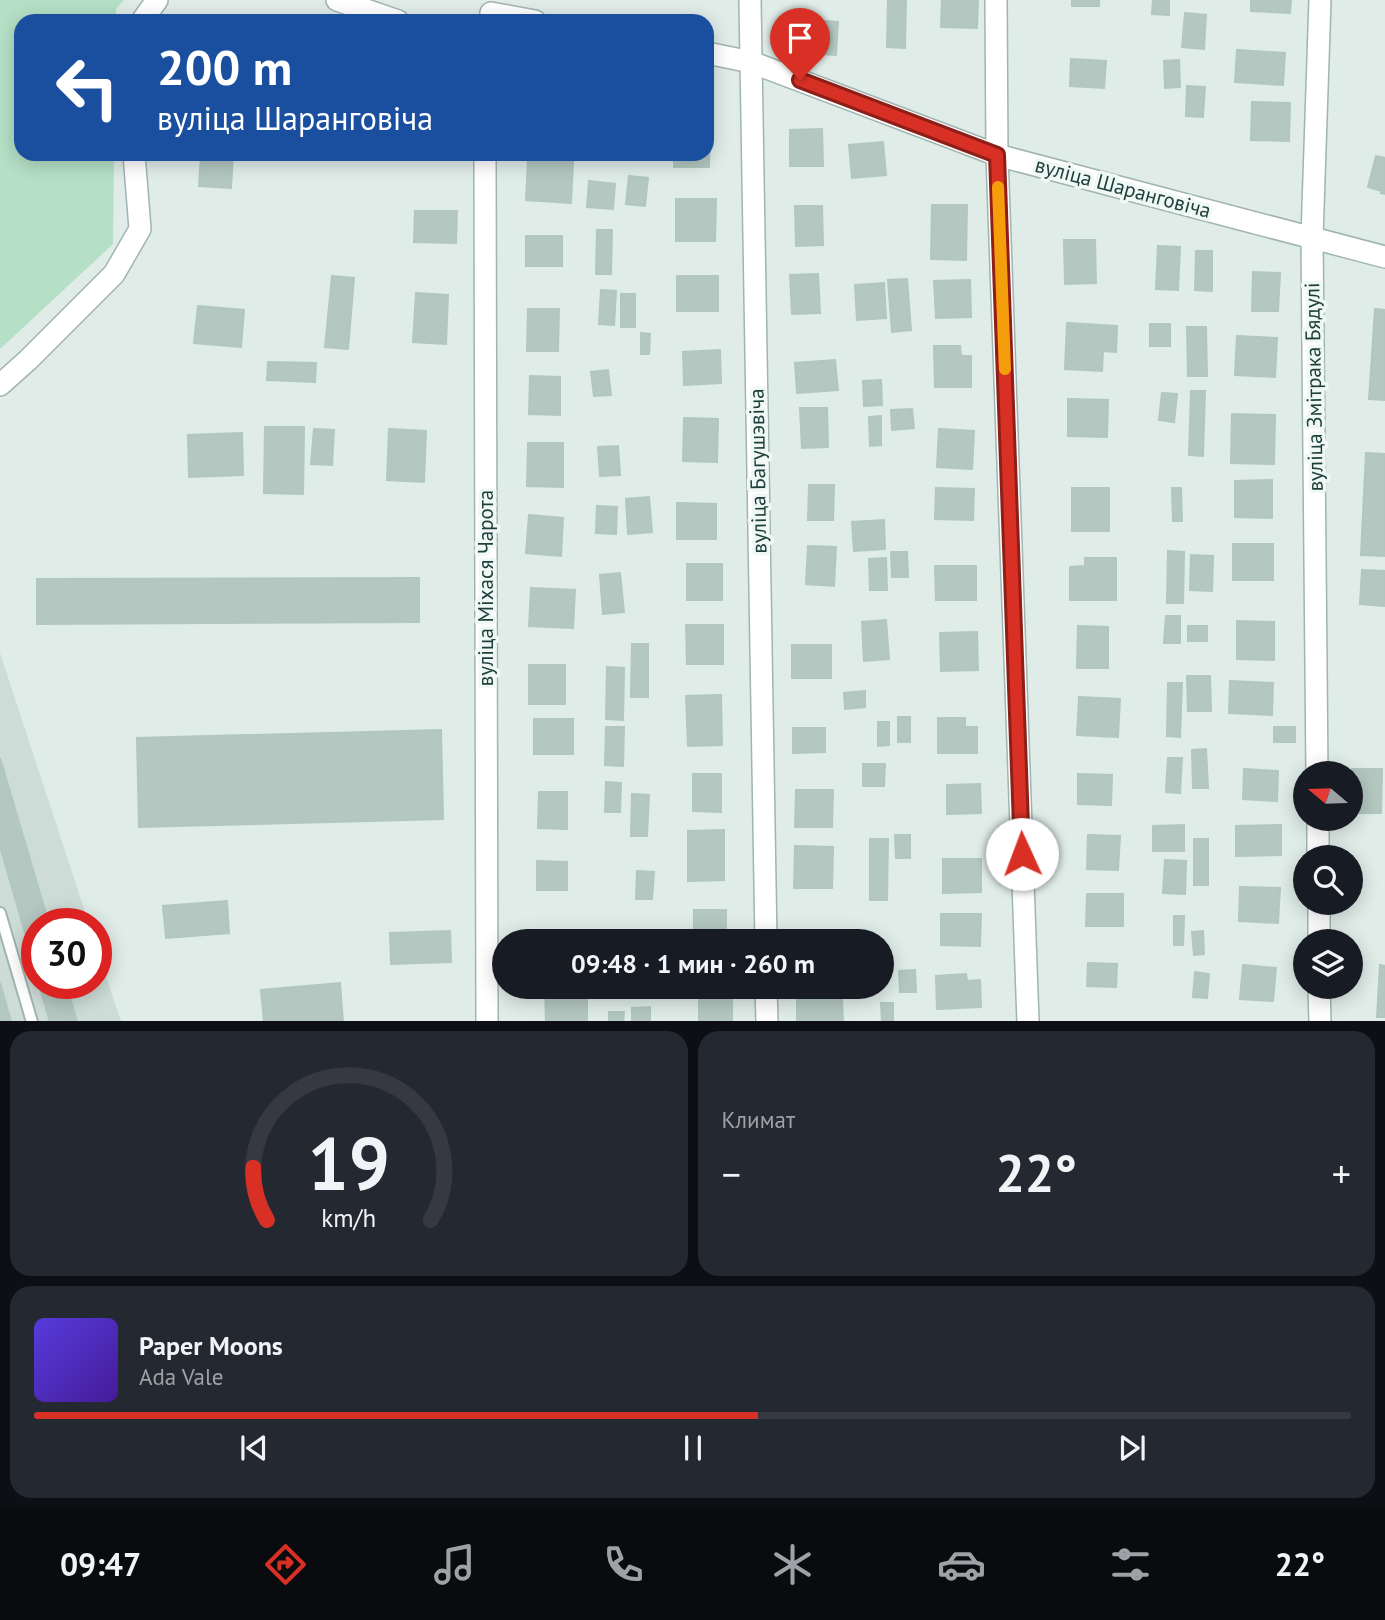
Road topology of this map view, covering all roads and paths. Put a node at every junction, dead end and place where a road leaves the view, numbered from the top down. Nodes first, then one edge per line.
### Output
1 (337, 0) edge
2 (750, 0) edge
3 (996, 0) edge
4 (1320, 0) edge
5 (378, 14) edge
6 (714, 54) edge
7 (751, 62) junction
8 (997, 155) junction
9 (135, 161) edge
10 (485, 161) edge
11 (1312, 237) junction
12 (1385, 257) edge
13 (0, 385) edge
14 (1317, 761) edge
15 (0, 913) edge
16 (766, 929) edge
17 (766, 999) edge
18 (1319, 999) edge
19 (32, 1021) edge
20 (487, 1021) edge
21 (767, 1021) edge
22 (1028, 1021) edge
23 (1320, 1021) edge

1 - 5 street
2 - 7 street, вуліца Багушэвіча
3 - 8 street
4 - 11 street, вуліца Змітрака Бядулі
6 - 7 street, вуліца Шаранговіча
7 - 8 street, вуліца Шаранговіча
7 - 16 street, вуліца Багушэвіча
8 - 11 street, вуліца Шаранговіча
8 - 22 street
9 - 13 street
10 - 20 street, вуліца Міхася Чарота
11 - 12 street, вуліца Шаранговіча
11 - 14 street, вуліца Змітрака Бядулі
15 - 19 lane
17 - 21 street
18 - 23 street

